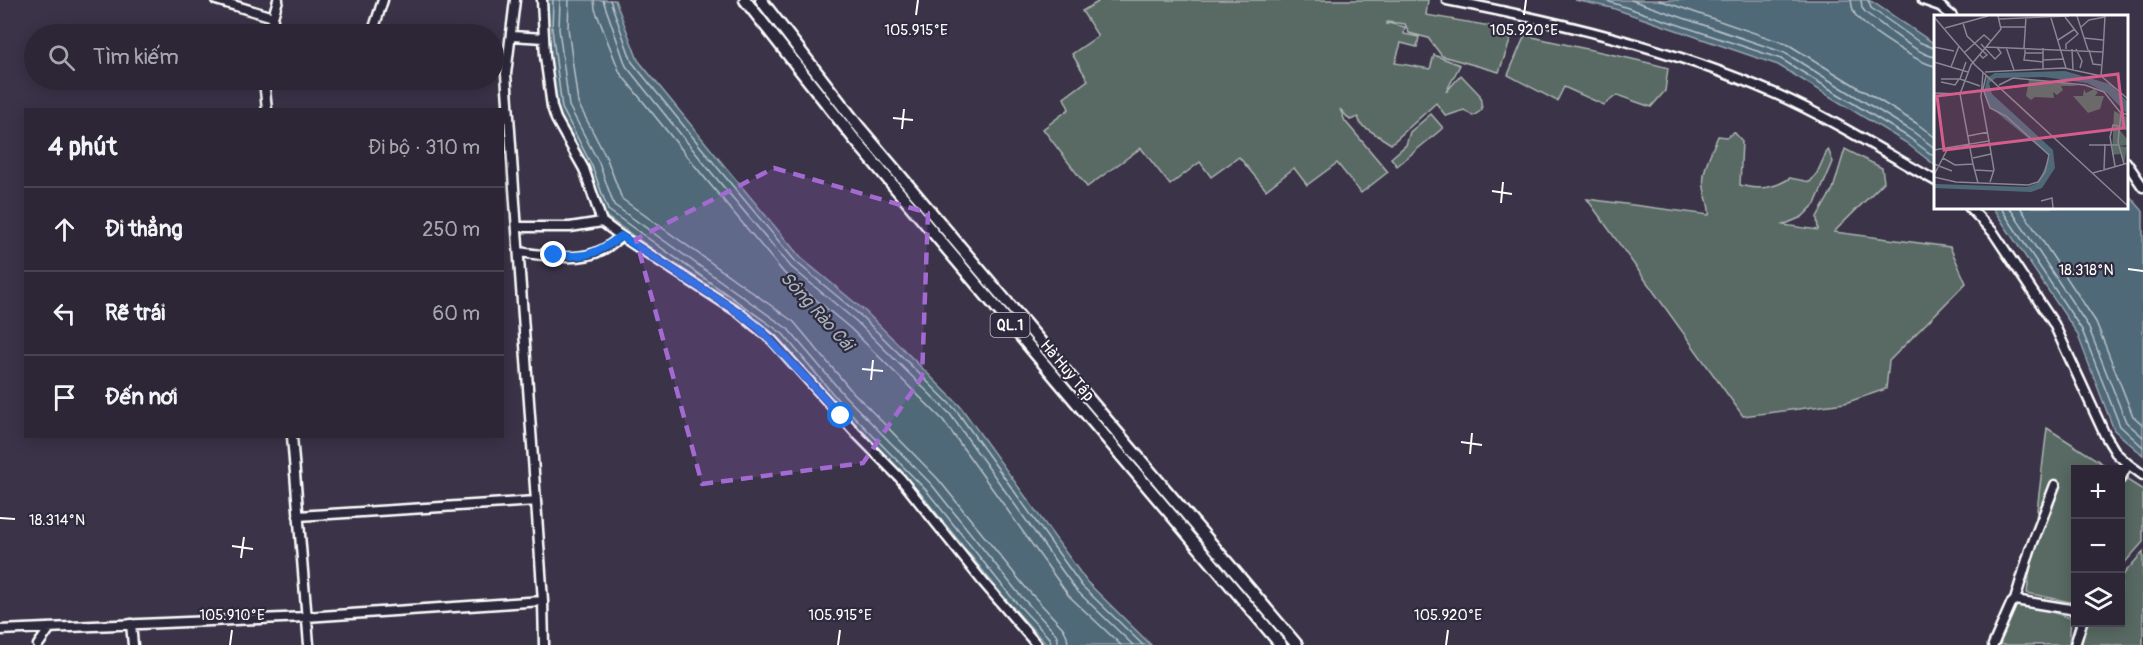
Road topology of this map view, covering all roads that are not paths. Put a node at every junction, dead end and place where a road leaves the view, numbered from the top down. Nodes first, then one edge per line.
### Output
1 (216, 0) edge
2 (279, 0) edge
3 (383, 0) edge
4 (515, 0) edge
5 (542, 0) edge
6 (745, 0) edge
7 (761, 0) edge
8 (1447, 0) edge
9 (1923, 0) edge
10 (1941, 3) edge
11 (1951, 15) edge
12 (273, 17) junction
13 (273, 24) edge
14 (375, 24) edge
15 (511, 36) junction
16 (544, 38) junction
17 (265, 90) edge
18 (267, 108) edge
19 (2128, 164) edge
20 (1934, 180) edge
21 (2143, 187) edge
22 (1970, 208) edge
23 (602, 222) junction
24 (517, 227) junction
25 (621, 236) junction
26 (519, 252) junction
27 (292, 438) edge
28 (2128, 464) junction
29 (2125, 470) edge
30 (2143, 475) edge
31 (2055, 485) dead end
32 (536, 501) junction
33 (298, 516) junction
34 (2015, 600) junction
35 (543, 601) junction
36 (2071, 609) edge
37 (306, 617) junction
38 (131, 624) junction
39 (2080, 627) edge
40 (50, 628) junction
41 (0, 630) edge
42 (38, 645) edge
43 (134, 645) edge
44 (309, 645) edge
45 (544, 645) edge
46 (1037, 645) edge
47 (1281, 645) edge
48 (1297, 645) edge
49 (1993, 645) edge
50 (2075, 645) edge

1 - 12 street
2 - 12 street
3 - 14 street
4 - 15 street
5 - 16 street
6 - 47 main road, Hà Huy Tập / QL.1
7 - 48 main road, Hà Huy Tập / QL.1
8 - 20 street
9 - 10 street
10 - 11 street
12 - 13 street
15 - 16 street
15 - 24 street
16 - 23 street
17 - 18 street
19 - 21 street
22 - 28 street
23 - 24 street
23 - 25 street
24 - 26 street
25 - 26 street
25 - 46 street
26 - 32 street
27 - 33 street
28 - 29 street
28 - 30 street
31 - 34 street
32 - 33 street
32 - 35 street
33 - 37 street
34 - 36 street
34 - 49 street
35 - 37 street
35 - 45 street
37 - 38 street
37 - 44 street
38 - 40 street
38 - 43 street
39 - 50 street
40 - 41 street
40 - 42 street

